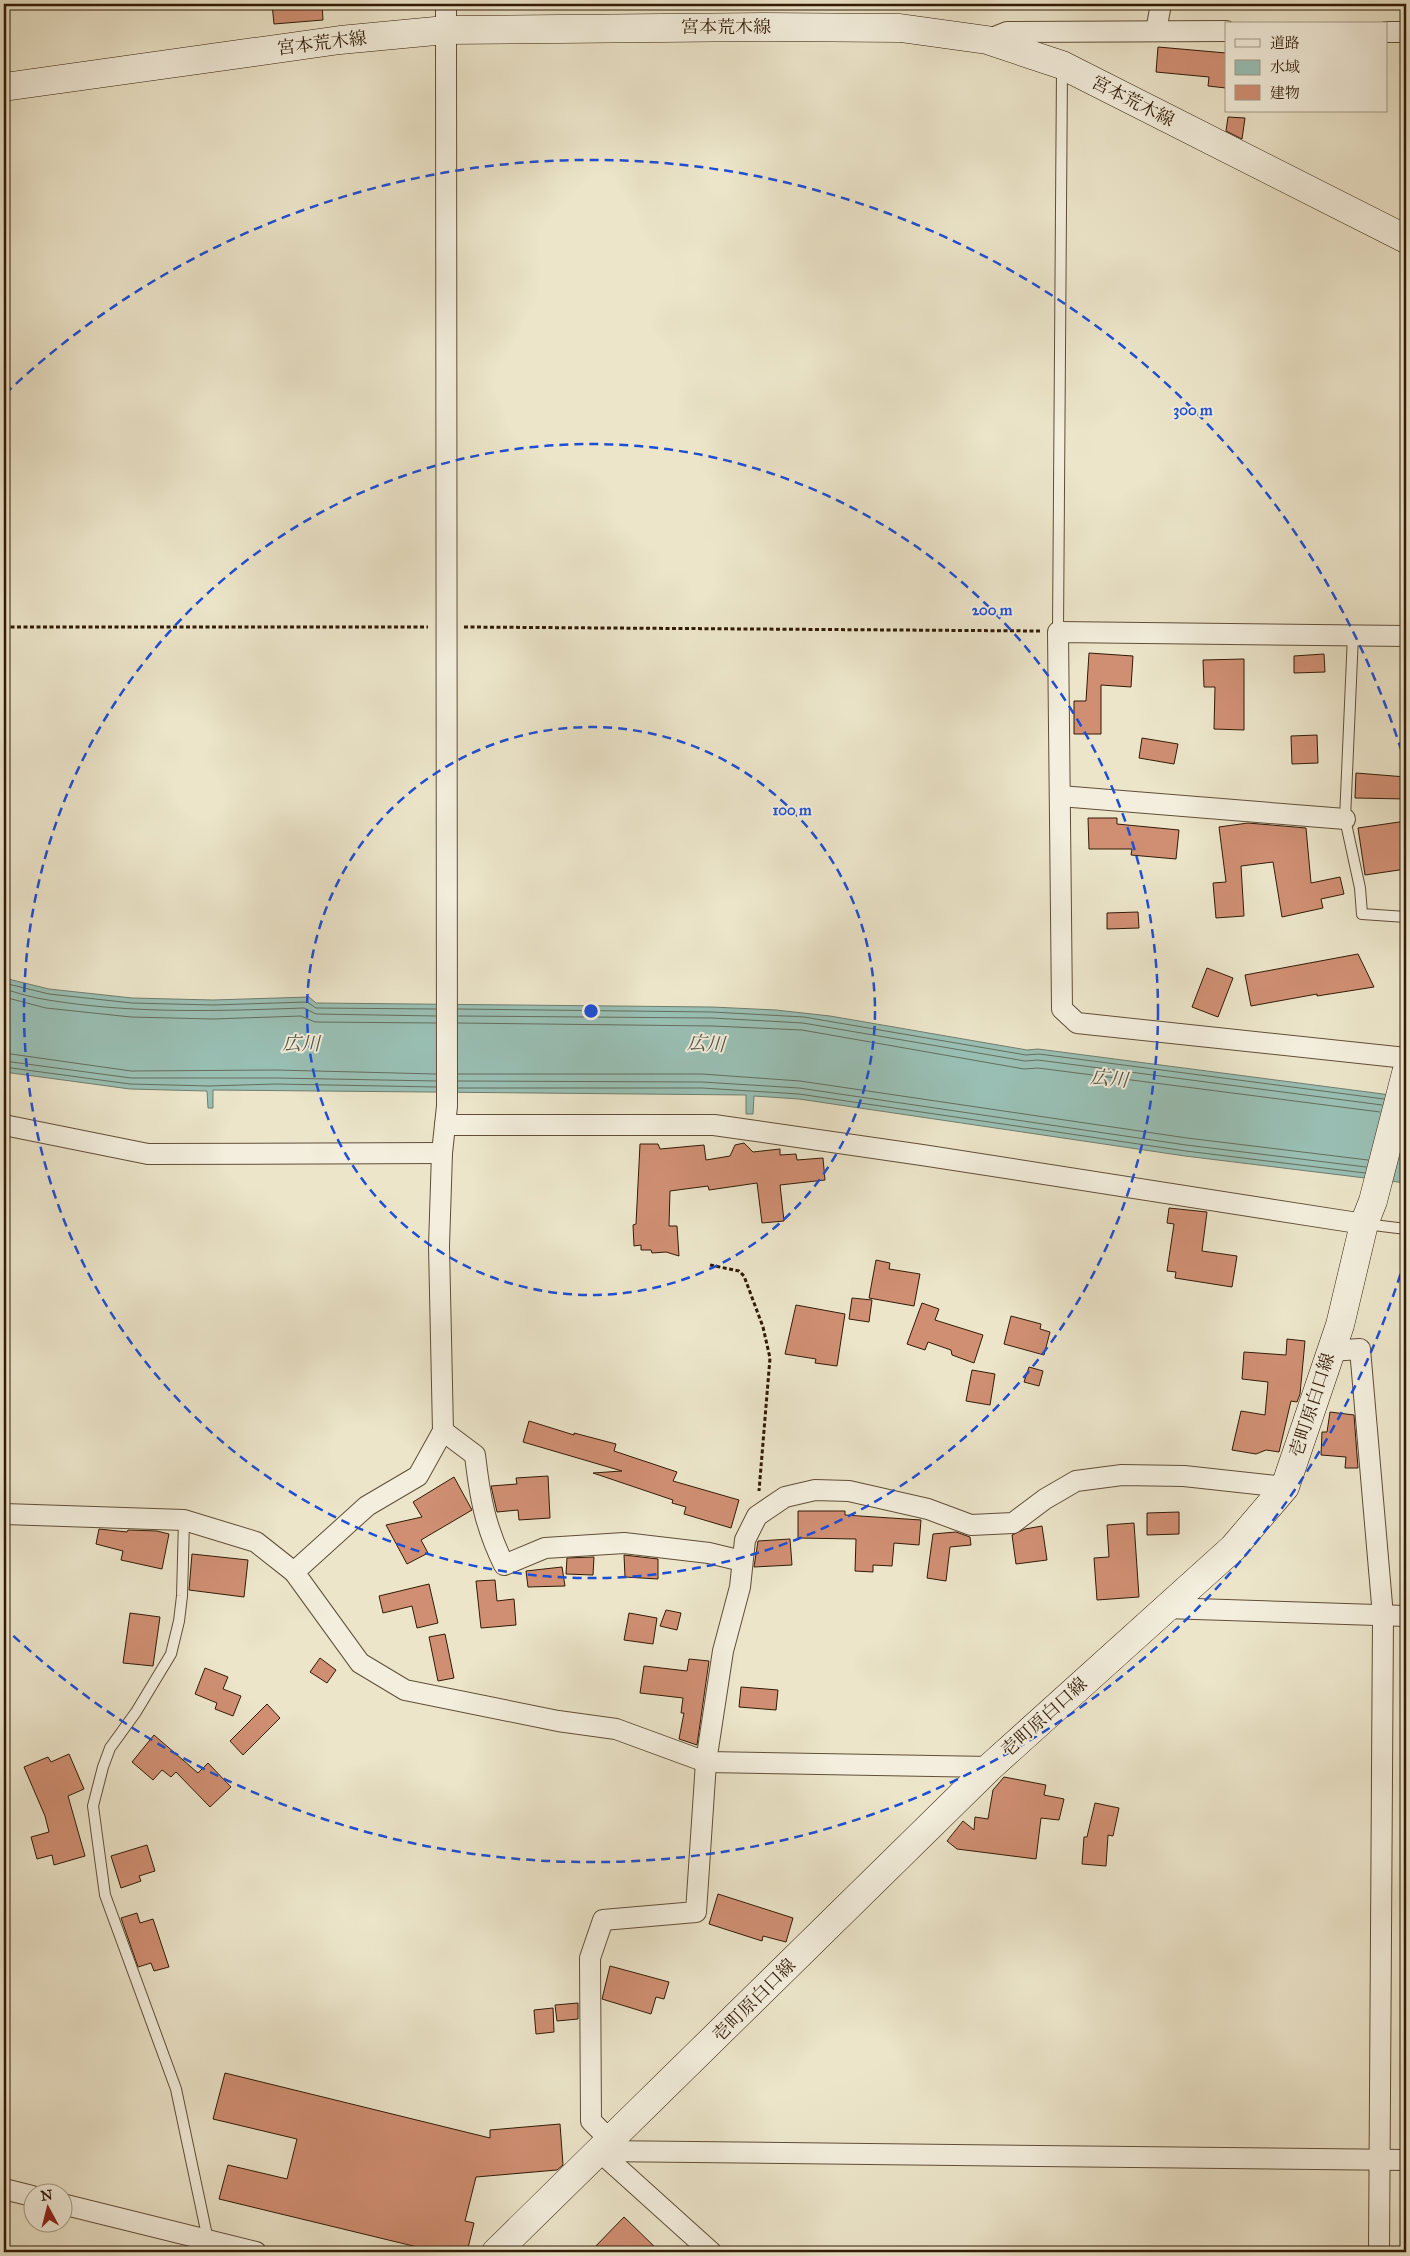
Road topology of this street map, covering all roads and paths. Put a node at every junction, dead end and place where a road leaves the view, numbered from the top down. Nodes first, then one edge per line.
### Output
1 (1161, 4) edge
2 (446, 17) edge
3 (1156, 31) junction
4 (1225, 31) edge
5 (1388, 32) edge
6 (1406, 32) edge
7 (986, 40) junction
8 (1062, 65) junction
9 (4, 87) edge
10 (1406, 239) edge
11 (4, 627) edge
12 (446, 627) junction
13 (1058, 632) junction
14 (1353, 635) junction
15 (1406, 636) edge
16 (1060, 796) junction
17 (1345, 819) junction
18 (1406, 917) edge
19 (1406, 1058) edge
20 (1406, 1073) edge
21 (446, 1115) junction
22 (4, 1125) edge
23 (442, 1153) junction
24 (1368, 1212) junction
25 (1406, 1229) edge
26 (710, 1265) dead end
27 (1330, 1350) junction
28 (443, 1431) junction
29 (1285, 1487) junction
30 (4, 1514) edge
31 (757, 1516) junction
32 (184, 1520) junction
33 (742, 1561) junction
34 (294, 1572) junction
35 (1165, 1608) junction
36 (1383, 1616) junction
37 (1406, 1616) edge
38 (706, 1762) junction
39 (990, 1767) junction
40 (605, 2146) junction
41 (1380, 2160) junction
42 (1406, 2160) edge
43 (4, 2189) edge
44 (22, 2194) edge
45 (72, 2206) edge
46 (208, 2240) junction
47 (256, 2252) edge
48 (496, 2252) edge
49 (711, 2252) edge
50 (1379, 2252) edge

1 - 3 street
2 - 7 main road, 宮本荒木線
2 - 9 main road, 宮本荒木線
2 - 12 street
3 - 4 street
3 - 7 street
5 - 6 street
7 - 8 main road, 宮本荒木線
8 - 10 main road, 宮本荒木線
8 - 13 lane
11 - 12 path
12 - 13 path
12 - 21 street
13 - 14 street
13 - 16 street
14 - 15 street
14 - 17 lane
16 - 17 street
16 - 19 street
17 - 18 lane
20 - 24 main road, 壱町原白口線
21 - 23 street
21 - 24 street
22 - 23 street
23 - 28 street
24 - 25 lane
24 - 27 main road, 壱町原白口線
26 - 31 path
27 - 29 main road, 壱町原白口線
27 - 36 street
28 - 33 street
28 - 34 street
29 - 31 street
29 - 35 main road, 壱町原白口線
30 - 32 street
31 - 33 street
32 - 34 street
32 - 46 lane
33 - 38 street
34 - 38 street
35 - 36 street
35 - 39 main road, 壱町原白口線
36 - 37 street
36 - 41 street
38 - 39 street
38 - 40 street
39 - 40 main road, 壱町原白口線
40 - 41 street
40 - 48 main road, 壱町原白口線
40 - 49 street
41 - 42 street
41 - 50 street
43 - 44 street
45 - 46 street
46 - 47 street

